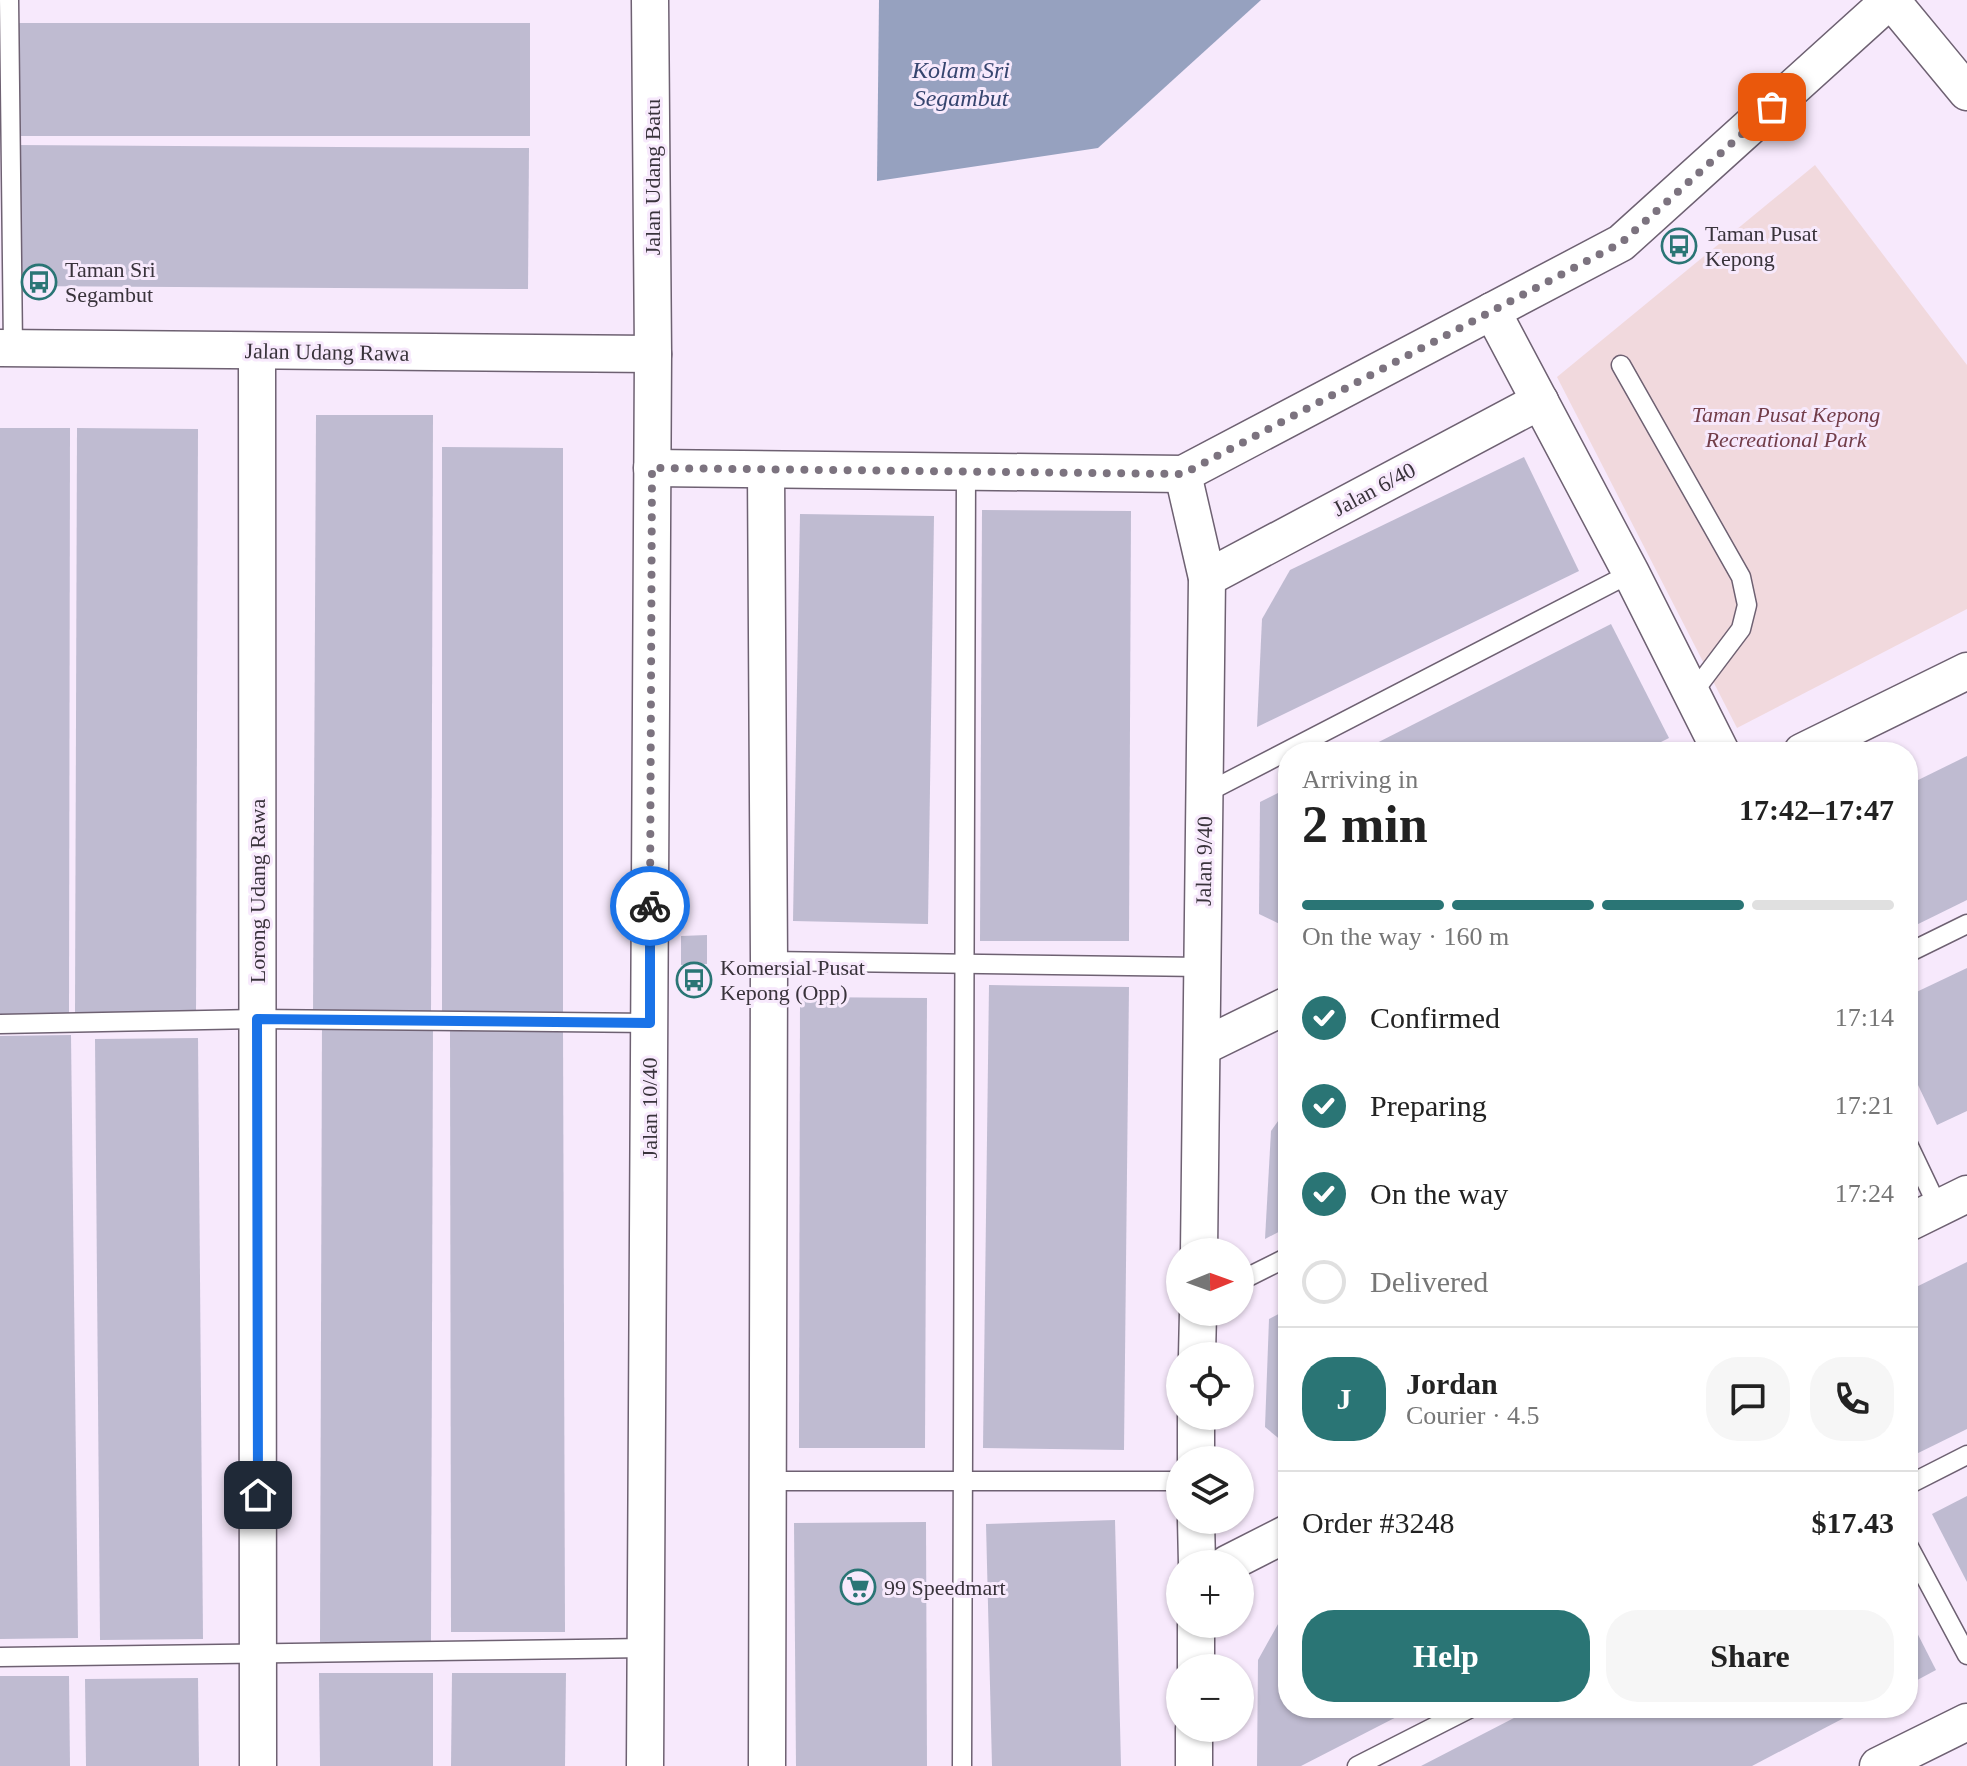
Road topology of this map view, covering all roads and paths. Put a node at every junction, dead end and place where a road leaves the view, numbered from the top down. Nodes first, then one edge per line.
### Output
1 (9, 0) edge
2 (650, 0) edge
3 (1890, 0) edge
4 (1967, 92) edge
5 (1492, 311) junction
6 (6, 348) edge
7 (257, 352) junction
8 (653, 354) junction
9 (1621, 365) dead end
10 (1540, 401) junction
11 (652, 468) junction
12 (766, 470) junction
13 (966, 471) junction
14 (1183, 474) junction
15 (1631, 573) junction
16 (1207, 578) junction
17 (1967, 671) edge
18 (1692, 694) junction
19 (1304, 742) edge
20 (1716, 742) edge
21 (1822, 742) edge
22 (1278, 756) edge
23 (1204, 794) junction
24 (1967, 924) edge
25 (1918, 948) edge
26 (769, 961) junction
27 (965, 963) junction
28 (1202, 967) junction
29 (1278, 1010) edge
30 (257, 1019) junction
31 (650, 1023) junction
32 (0, 1024) edge
33 (1202, 1047) junction
34 (1918, 1166) edge
35 (1938, 1209) edge
36 (1199, 1238) edge
37 (1278, 1262) edge
38 (1254, 1274) edge
39 (1967, 1455) edge
40 (1918, 1480) edge
41 (767, 1481) junction
42 (963, 1481) junction
43 (1166, 1481) edge
44 (1278, 1538) edge
45 (1254, 1550) edge
46 (1918, 1564) edge
47 (646, 1648) junction
48 (258, 1654) junction
49 (1967, 1655) edge
50 (0, 1657) edge
51 (1451, 1718) edge
52 (1967, 1722) edge
53 (1194, 1742) edge
54 (258, 1766) edge
55 (645, 1766) edge
56 (767, 1766) edge
57 (962, 1766) edge
58 (1194, 1766) edge
59 (1357, 1766) edge
60 (1878, 1766) edge

1 - 6 lane
2 - 8 street, Jalan Udang Batu
3 - 4 street
3 - 5 street
5 - 10 street
5 - 14 street
6 - 7 street, Jalan Udang Rawa
7 - 8 street, Jalan Udang Rawa
7 - 30 street, Lorong Udang Rawa
8 - 11 street, Jalan 10/40
9 - 18 lane
10 - 15 street
10 - 16 street, Jalan 6/40
11 - 12 street
11 - 31 street, Jalan 10/40
12 - 13 street
12 - 26 street
13 - 14 street
13 - 27 lane
14 - 16 street, Jalan 9/40
15 - 18 street
15 - 19 lane
16 - 23 street, Jalan 9/40
17 - 21 street
18 - 20 street
22 - 23 lane
23 - 28 street, Jalan 9/40
24 - 25 lane
26 - 27 lane
26 - 41 street
27 - 28 lane
27 - 42 lane
28 - 33 street, Jalan 9/40
29 - 33 street
30 - 31 lane
30 - 32 lane
30 - 48 street, Lorong Udang Rawa
31 - 47 street, Jalan 10/40
33 - 36 street, Jalan 9/40
34 - 35 lane
37 - 38 lane
39 - 40 lane
41 - 42 lane
41 - 56 street
42 - 43 lane
42 - 57 lane
44 - 45 street
46 - 49 lane
47 - 48 lane
47 - 55 street, Jalan 10/40
48 - 50 lane
48 - 54 street, Lorong Udang Rawa
51 - 59 lane
52 - 60 street
53 - 58 street

